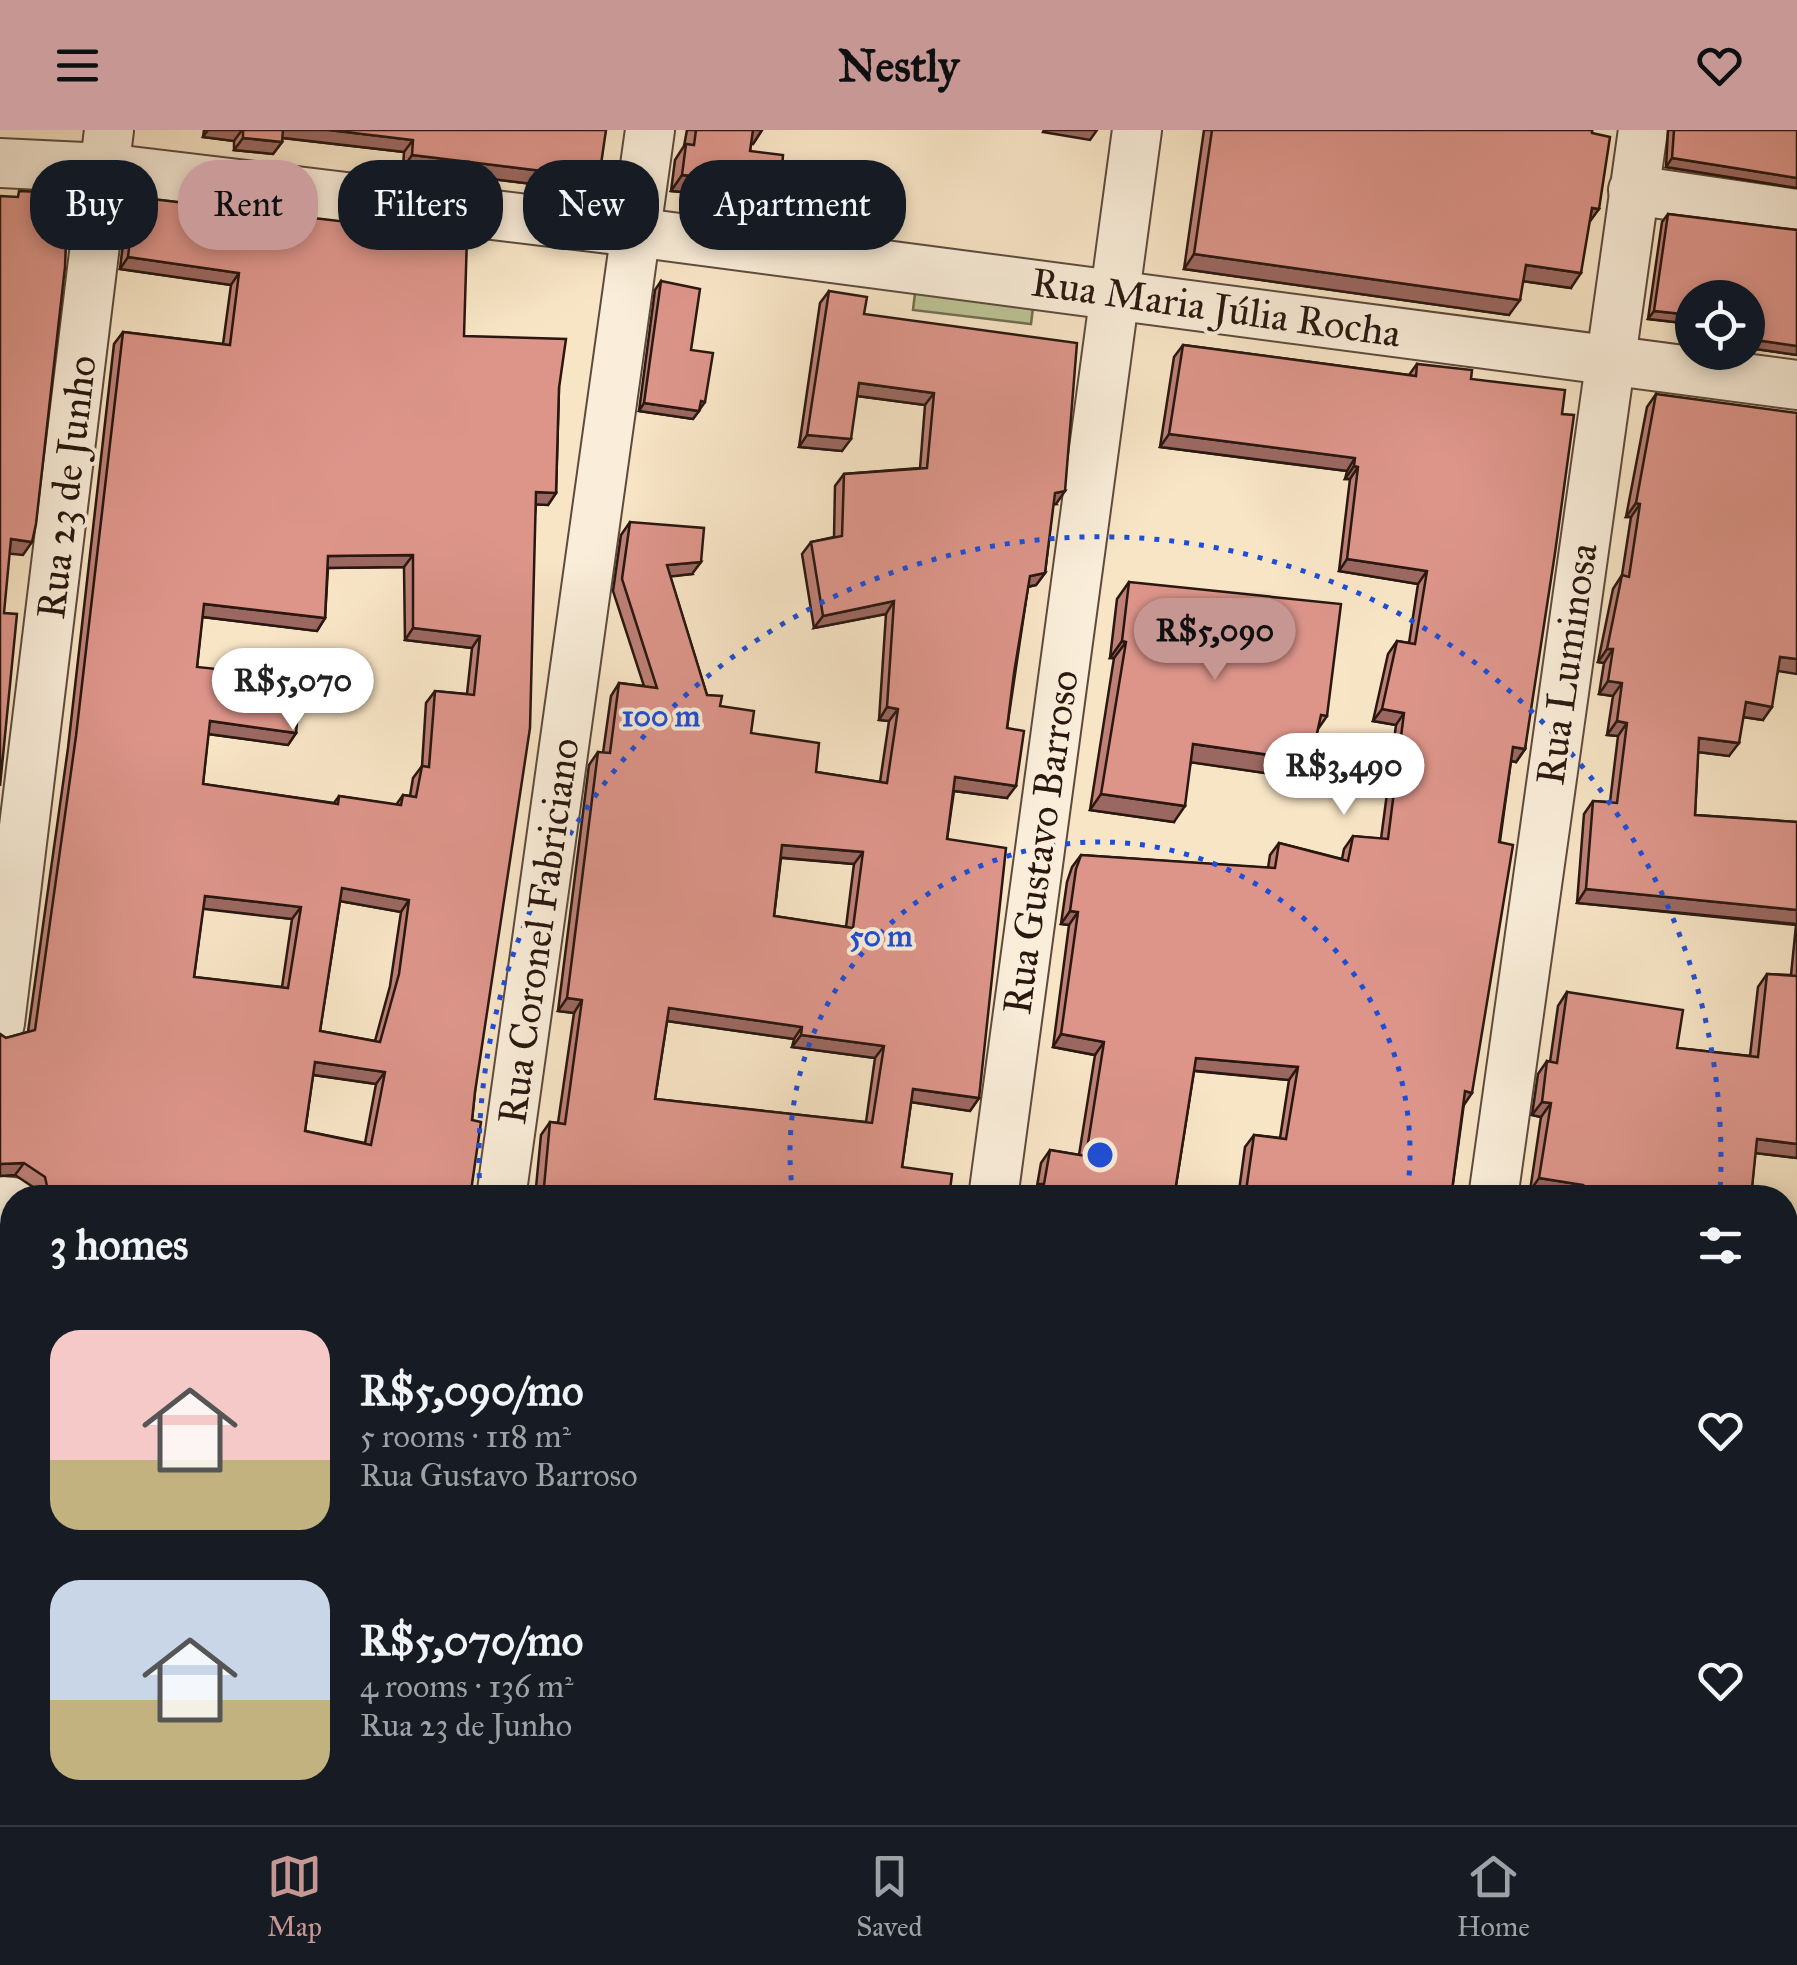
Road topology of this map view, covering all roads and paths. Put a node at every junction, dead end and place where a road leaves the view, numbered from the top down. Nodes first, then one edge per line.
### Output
1 (650, 130) edge
2 (1137, 130) edge
3 (1643, 130) edge
4 (107, 149) edge
5 (645, 160) edge
6 (0, 164) edge
7 (1633, 190) junction
8 (1797, 214) edge
9 (523, 215) edge
10 (659, 235) edge
11 (632, 250) edge
12 (1113, 292) junction
13 (1608, 360) junction
14 (1797, 385) edge
15 (0, 1023) edge
16 (503, 1185) edge
17 (995, 1185) edge
18 (1496, 1185) edge

1 - 5 street, Rua Coronel Fabriciano
2 - 12 street, Rua Gustavo Barroso
3 - 7 street, Rua Luminosa
4 - 6 street, Rua Maria Júlia Rocha
4 - 9 street, Rua Maria Júlia Rocha
4 - 15 street, Rua 23 de Junho
7 - 8 street
7 - 13 street, Rua Luminosa
10 - 12 street, Rua Maria Júlia Rocha
11 - 16 street, Rua Coronel Fabriciano
12 - 13 street, Rua Maria Júlia Rocha
12 - 17 street, Rua Gustavo Barroso
13 - 14 street, Rua Maria Júlia Rocha
13 - 18 street, Rua Luminosa

